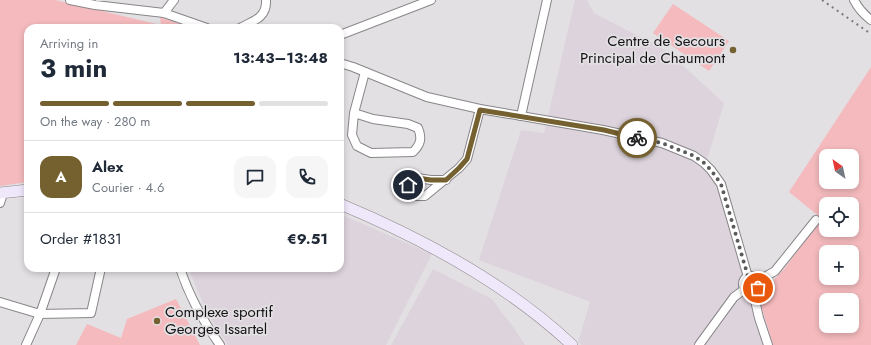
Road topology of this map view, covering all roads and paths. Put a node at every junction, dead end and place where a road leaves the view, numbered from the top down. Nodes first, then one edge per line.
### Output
1 (70, 0) edge
2 (174, 0) edge
3 (266, 0) edge
4 (431, 0) edge
5 (547, 0) edge
6 (854, 0) edge
7 (97, 2) edge
8 (164, 13) junction
9 (871, 20) edge
10 (196, 24) edge
11 (247, 24) edge
12 (344, 33) edge
13 (344, 64) edge
14 (365, 72) junction
15 (480, 110) junction
16 (354, 112) junction
17 (521, 116) junction
18 (446, 180) dead end
19 (24, 191) edge
20 (1, 195) edge
21 (344, 206) edge
22 (816, 220) dead end
23 (55, 272) edge
24 (100, 272) edge
25 (182, 272) edge
26 (748, 277) junction
27 (758, 281) junction
28 (745, 289) junction
29 (753, 292) junction
30 (0, 302) edge
31 (40, 314) junction
32 (26, 345) edge
33 (220, 345) edge
34 (572, 345) edge
35 (699, 345) edge
36 (768, 345) edge

1 - 7 street
2 - 8 street
3 - 11 street
4 - 12 street
5 - 17 street
6 - 9 street
7 - 8 street
8 - 10 street
13 - 14 street
14 - 15 street
14 - 16 street
15 - 17 street
15 - 18 street
16 - 16 street
17 - 26 street
19 - 20 street
21 - 34 street
22 - 27 street
23 - 31 street
24 - 31 street
25 - 33 street
26 - 27 street
26 - 28 street
27 - 29 street
28 - 29 street
28 - 35 street
29 - 36 street
30 - 31 street
31 - 32 street

